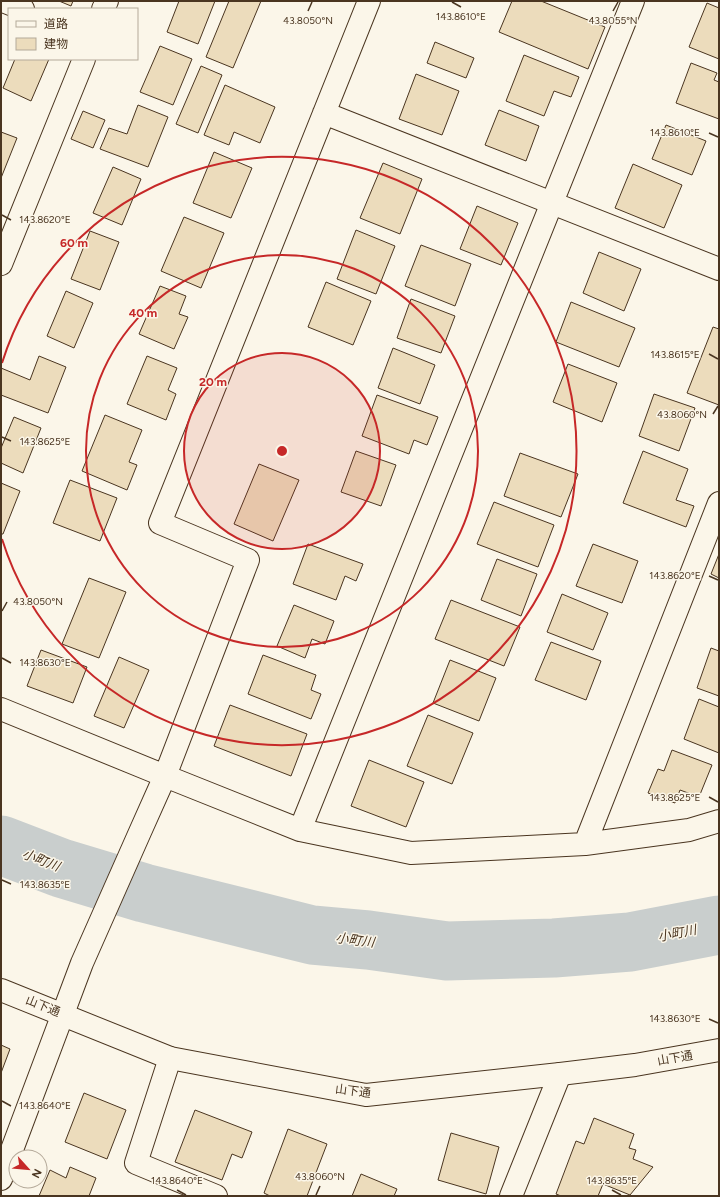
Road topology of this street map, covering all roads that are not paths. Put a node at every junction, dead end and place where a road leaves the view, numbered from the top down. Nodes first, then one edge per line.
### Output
1 (3, 1) edge
2 (369, 1) edge
3 (633, 1) edge
4 (20, 8) edge
5 (84, 60) edge
6 (324, 113) junction
7 (553, 203) junction
8 (6, 235) edge
9 (1, 264) edge
10 (719, 269) edge
11 (719, 503) edge
12 (1, 709) edge
13 (165, 776) junction
14 (719, 821) edge
15 (300, 830) junction
16 (585, 844) junction
17 (1, 990) edge
18 (63, 1015) junction
19 (719, 1050) edge
20 (170, 1058) junction
21 (560, 1074) junction
22 (1, 1179) edge
23 (216, 1196) edge
24 (511, 1196) edge

1 - 4 street
2 - 6 street
3 - 7 street
5 - 8 street
6 - 7 street
6 - 13 street
7 - 10 street
7 - 15 street
8 - 9 street
11 - 16 street
12 - 13 street
13 - 15 street
13 - 18 street
14 - 16 street
15 - 16 street
17 - 18 street, 山下通
18 - 20 street, 山下通
18 - 22 street
19 - 21 street, 山下通
20 - 21 street, 山下通
20 - 23 street
21 - 24 street

